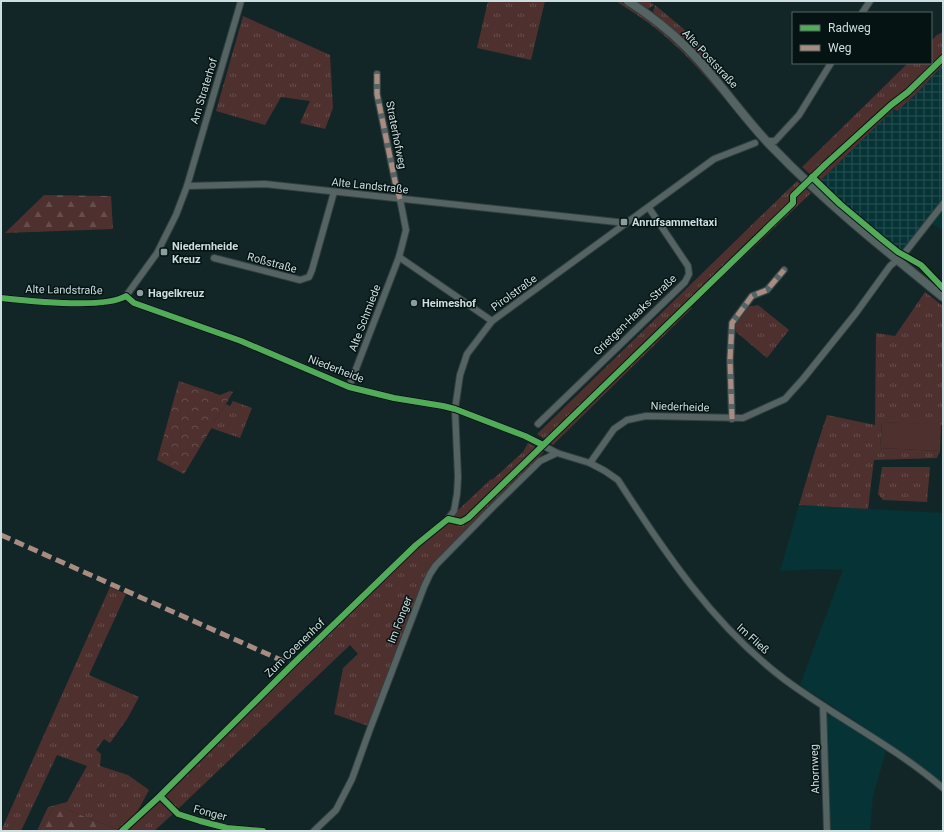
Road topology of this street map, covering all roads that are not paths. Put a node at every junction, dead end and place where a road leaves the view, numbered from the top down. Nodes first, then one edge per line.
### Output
1 (241, 1) edge
2 (628, 1) edge
3 (870, 1) edge
4 (863, 12) edge
5 (830, 64) edge
6 (377, 74) dead end
7 (766, 141) junction
8 (755, 143) dead end
9 (187, 186) junction
10 (334, 192) junction
11 (400, 199) junction
12 (943, 204) edge
13 (649, 208) junction
14 (626, 223) junction
15 (399, 257) junction
16 (214, 258) dead end
17 (898, 259) junction
18 (784, 270) dead end
19 (126, 296) junction
20 (943, 297) edge
21 (1, 298) edge
22 (492, 321) junction
23 (349, 387) junction
24 (455, 410) junction
25 (732, 419) junction
26 (538, 424) dead end
27 (557, 453) junction
28 (590, 463) junction
29 (823, 706) junction
30 (943, 788) edge
31 (160, 796) joint
32 (263, 831) edge
33 (314, 831) edge
34 (827, 831) edge

1 - 9 street, Am Straterhof
2 - 7 street, Alte Poststraße
3 - 4 street
5 - 7 street
6 - 11 street, Straterhofweg
7 - 17 street, Alte Poststraße
8 - 13 street
9 - 10 street, Alte Landstraße
9 - 19 street
10 - 11 street, Alte Landstraße
10 - 16 street, Roßstraße
11 - 14 street, Alte Landstraße
11 - 15 street, Alte Schmiede
12 - 17 street, Niederheide
13 - 14 street
13 - 26 street, Grietgen-Haaks-Straße
14 - 22 street, Pirolstraße
15 - 22 street
15 - 23 street, Alte Schmiede
17 - 20 street, Alte Poststraße
17 - 25 street, Niederheide
18 - 25 street
19 - 21 street, Alte Landstraße
19 - 23 street, Niederheide
22 - 24 street, Pirolstraße
23 - 24 street, Niederheide
24 - 27 street, Niederheide
24 - 31 street, Zum Coenenhof
25 - 28 street, Niederheide
27 - 28 street, Niederheide
27 - 33 street, Im Fonger
28 - 29 street, Im Fließ
29 - 30 street, Im Fließ
29 - 34 street, Ahornweg
31 - 32 street, Fonger

